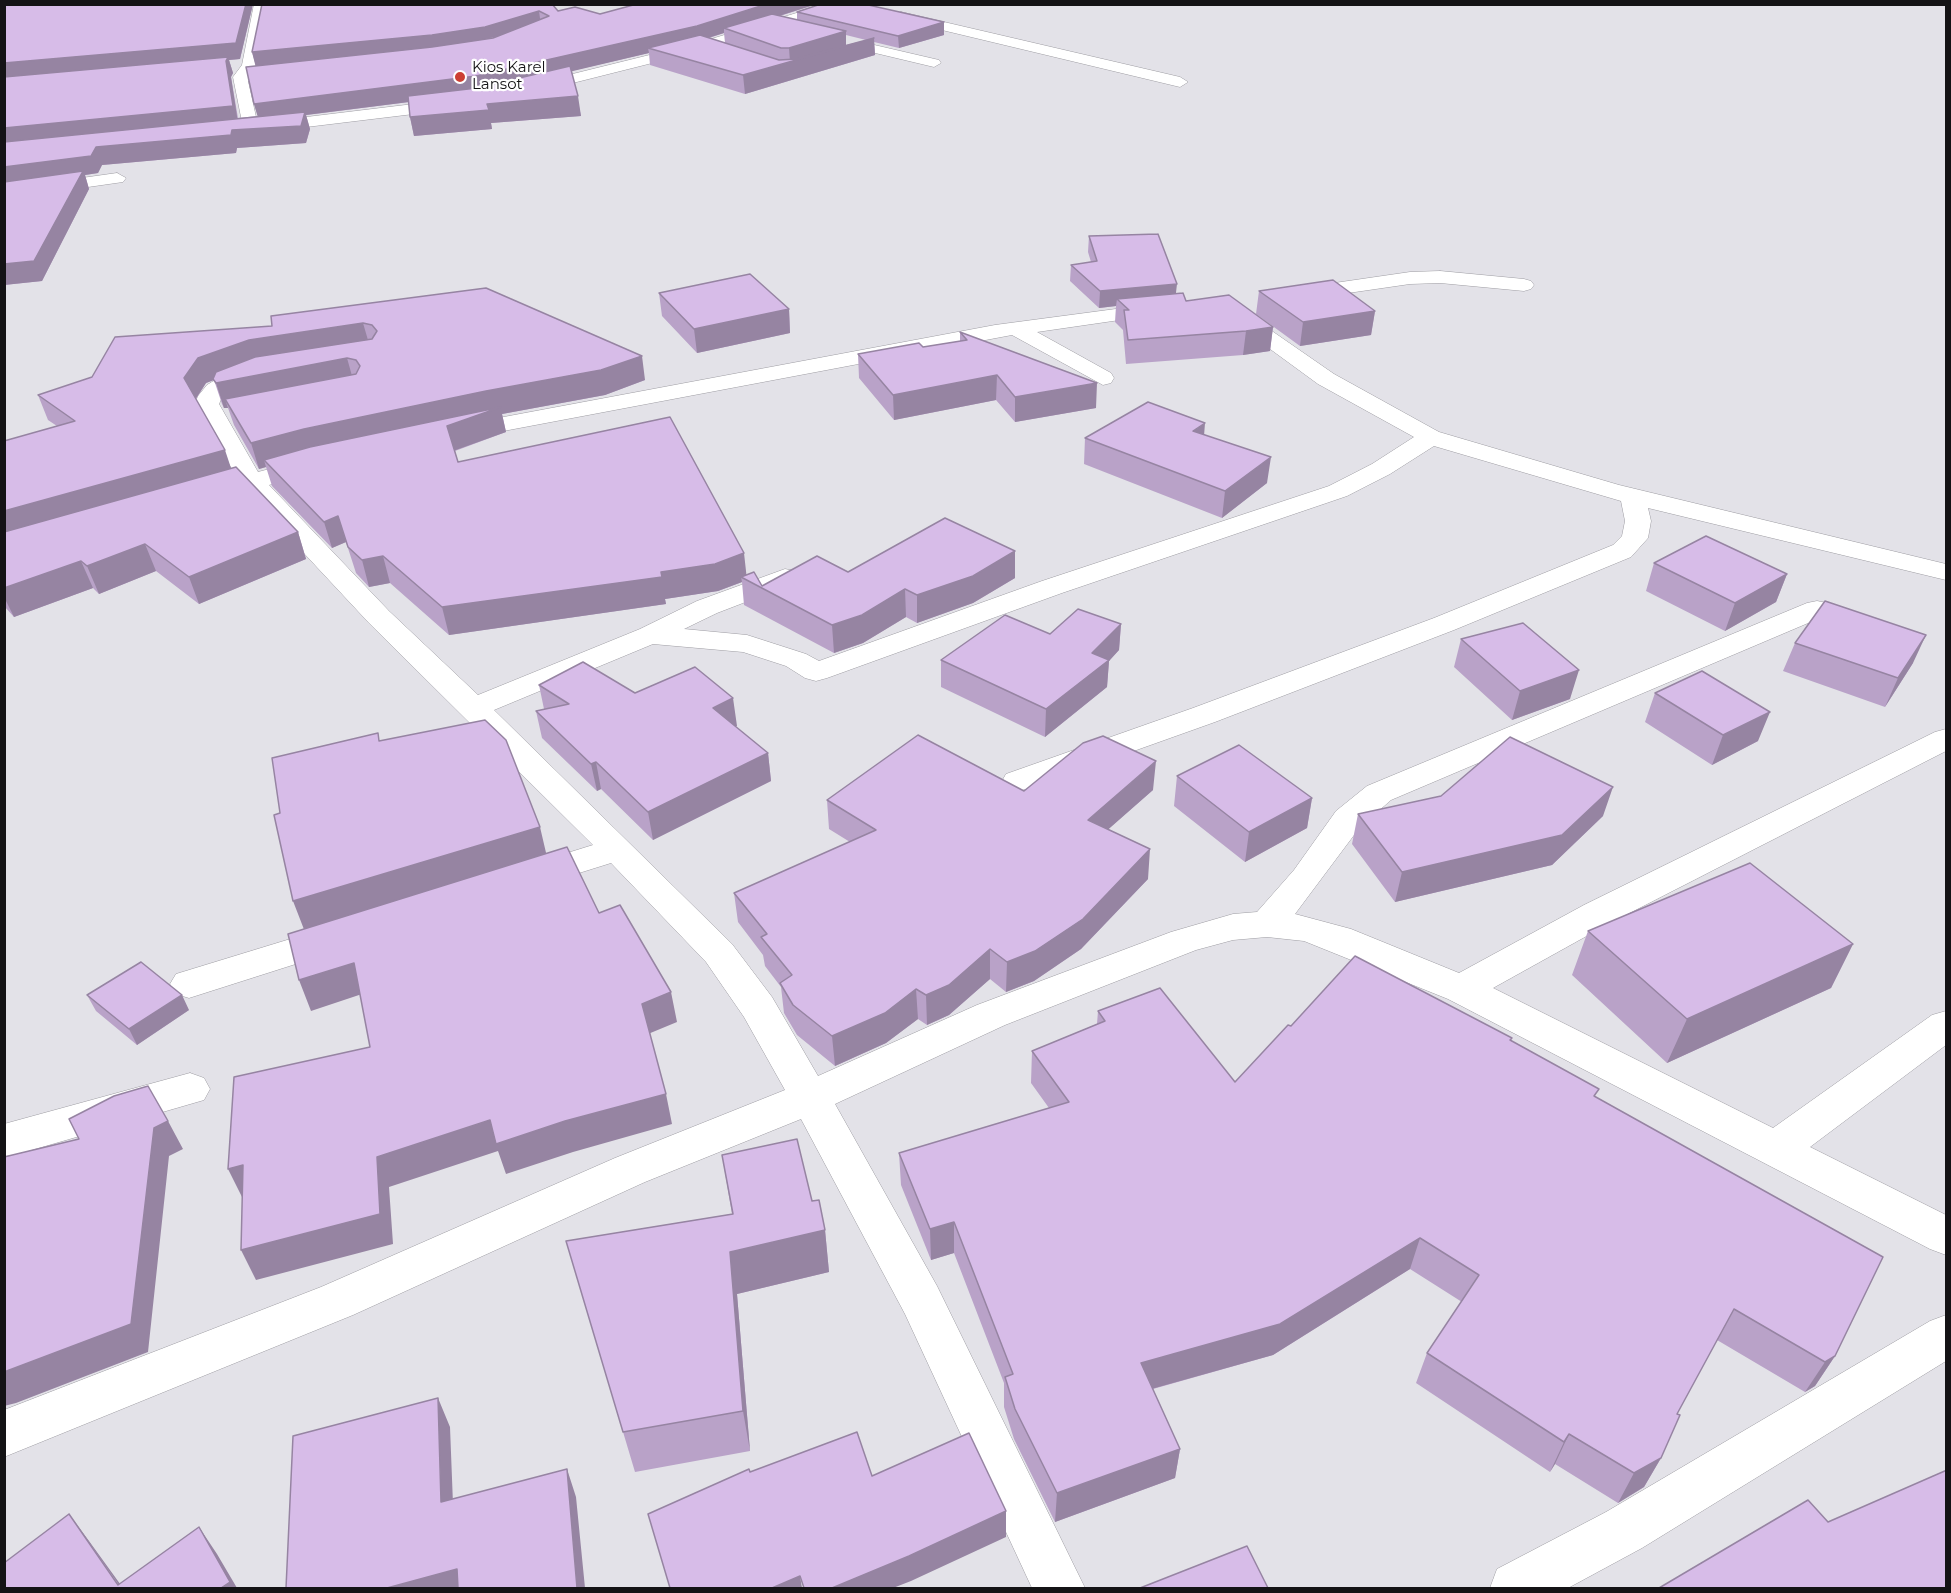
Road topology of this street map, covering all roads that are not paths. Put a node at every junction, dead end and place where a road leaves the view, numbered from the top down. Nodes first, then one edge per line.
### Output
1 (261, 4) edge
2 (842, 4) edge
3 (886, 13) edge
4 (771, 24) junction
5 (804, 32) edge
6 (837, 40) edge
7 (703, 46) junction
8 (870, 48) junction
9 (726, 54) edge
10 (934, 63) dead end
11 (816, 64) edge
12 (225, 67) edge
13 (310, 70) edge
14 (244, 71) junction
15 (1180, 82) dead end
16 (517, 92) edge
17 (472, 101) edge
18 (117, 178) dead end
19 (4, 194) edge
20 (1524, 285) dead end
21 (1278, 298) edge
22 (1230, 305) edge
23 (1187, 306) edge
24 (1015, 328) junction
25 (291, 368) edge
26 (1103, 378) dead end
27 (1431, 437) junction
28 (435, 439) edge
29 (334, 460) edge
30 (251, 481) junction
31 (1633, 497) junction
32 (184, 501) edge
33 (803, 570) edge
34 (1947, 572) edge
35 (1817, 609) edge
36 (650, 635) junction
37 (471, 709) junction
38 (1947, 739) edge
39 (1018, 781) dead end
40 (617, 849) junction
41 (504, 885) edge
42 (1267, 924) junction
43 (369, 927) edge
44 (189, 984) dead end
45 (1461, 989) junction
46 (1947, 1025) edge
47 (190, 1089) dead end
48 (809, 1098) junction
49 (4, 1141) edge
50 (1777, 1148) junction
51 (1947, 1236) edge
52 (1947, 1336) edge
53 (4, 1434) edge
54 (1059, 1588) edge
55 (1516, 1588) edge

1 - 14 street
2 - 4 street
3 - 15 street
4 - 5 street
4 - 7 street
6 - 8 street
7 - 9 street
7 - 16 street
8 - 10 street
8 - 11 street
12 - 14 street
13 - 14 street
14 - 17 street
18 - 19 street
20 - 21 street
22 - 27 street
23 - 24 street
24 - 26 street
24 - 28 street
25 - 30 street
27 - 31 street
27 - 36 street
29 - 30 street
30 - 32 street
30 - 37 street
31 - 34 street
31 - 39 street
33 - 36 street
35 - 42 street
36 - 37 street
37 - 40 street
38 - 45 street
40 - 41 street
40 - 48 street
42 - 45 street
42 - 48 street
43 - 44 street
45 - 50 street
46 - 50 street
47 - 49 street
48 - 53 street
48 - 54 street
50 - 51 street
52 - 55 street

